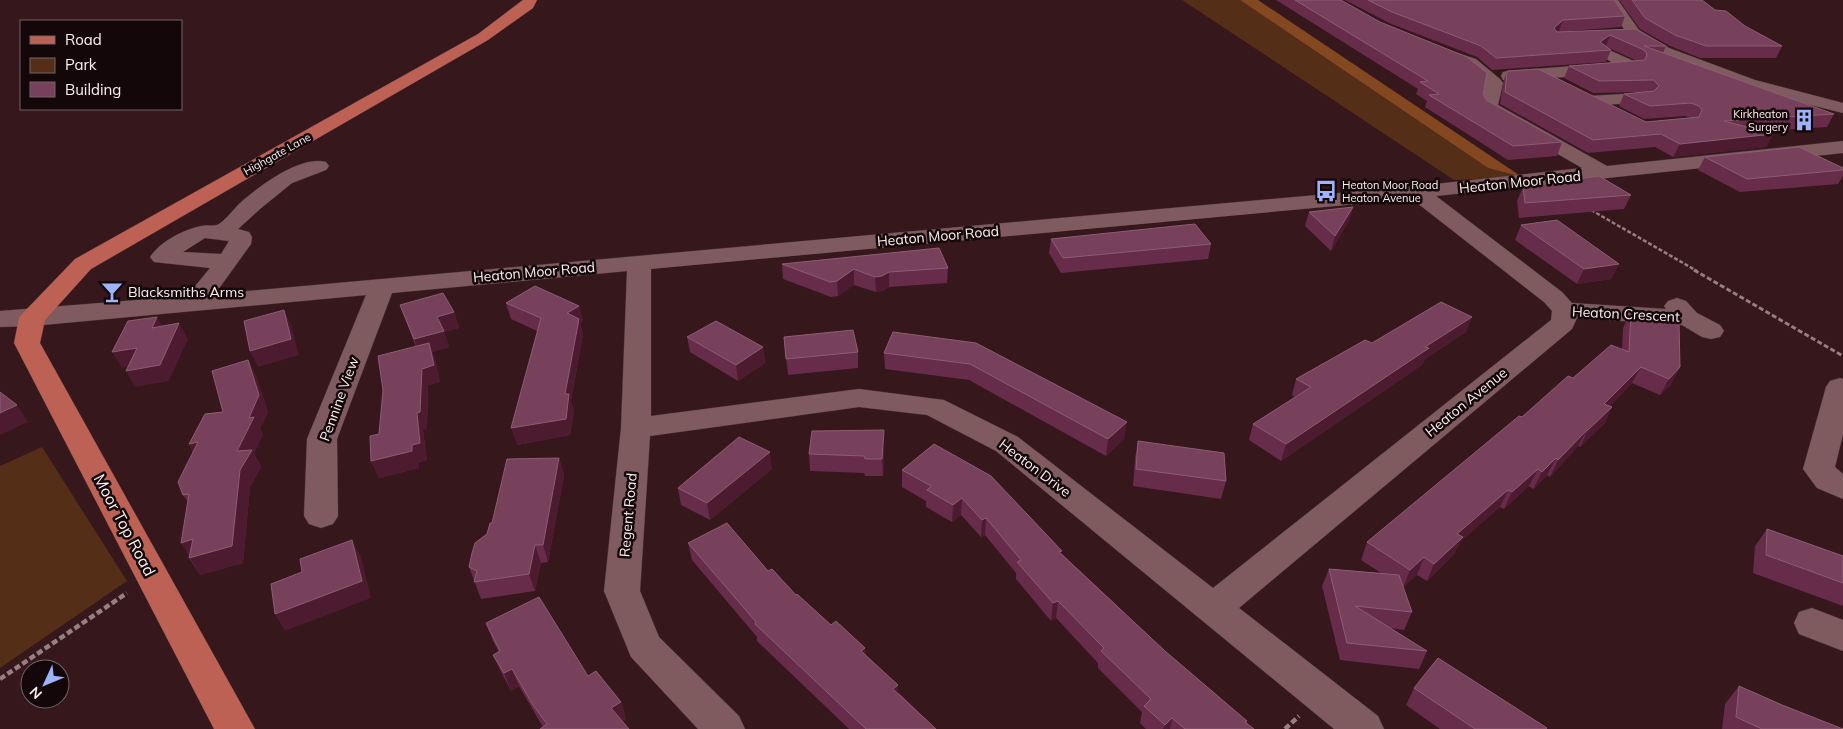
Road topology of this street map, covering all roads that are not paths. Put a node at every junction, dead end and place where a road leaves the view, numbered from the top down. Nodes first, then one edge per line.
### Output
1 (530, 0) edge
2 (1611, 0) edge
3 (1634, 33) junction
4 (1615, 34) edge
5 (1435, 49) edge
6 (1605, 53) edge
7 (1536, 73) junction
8 (1488, 77) junction
9 (1642, 98) edge
10 (1588, 101) junction
11 (1843, 108) edge
12 (1624, 118) edge
13 (1827, 147) edge
14 (320, 166) dead end
15 (1605, 173) junction
16 (1417, 192) junction
17 (222, 232) junction
18 (227, 262) junction
19 (639, 263) junction
20 (382, 286) junction
21 (195, 303) junction
22 (1565, 310) junction
23 (16, 318) edge
24 (1711, 332) dead end
25 (1840, 387) dead end
26 (636, 428) junction
27 (1843, 488) edge
28 (321, 516) dead end
29 (1212, 609) junction
30 (235, 729) edge
31 (725, 729) edge
32 (1364, 729) edge

1 - 23 main road, Highgate Lane
2 - 3 street
3 - 4 street
3 - 11 street
5 - 8 street
6 - 7 street
7 - 8 street
7 - 10 street
8 - 15 street
9 - 10 street
10 - 12 street
13 - 15 street, Heaton Moor Road
14 - 17 street
15 - 16 street, Heaton Moor Road
16 - 19 street, Heaton Moor Road
16 - 22 street
17 - 18 street
17 - 18 street
18 - 21 street
19 - 20 street, Heaton Moor Road
19 - 26 street, Regent Road
20 - 21 street, Heaton Moor Road
20 - 28 street, Pennine View
21 - 23 street, Heaton Moor Road
22 - 24 street, Heaton Crescent
22 - 29 street, Heaton Avenue
23 - 30 main road, Moor Top Road
25 - 27 street
26 - 29 street, Heaton Drive
26 - 31 street, Regent Road
29 - 32 street, Heaton Drive

